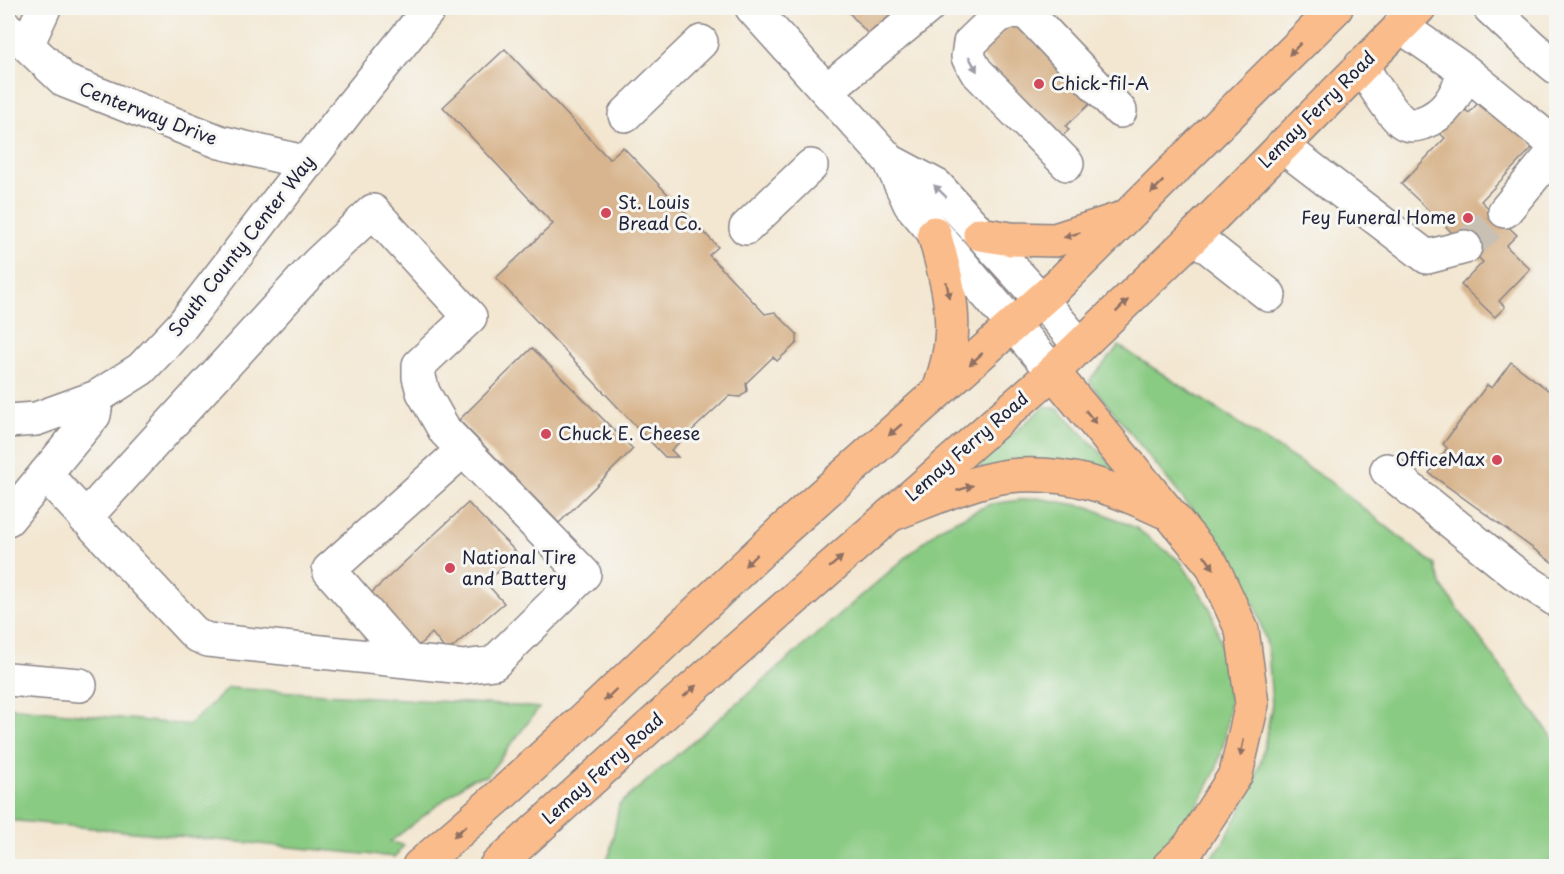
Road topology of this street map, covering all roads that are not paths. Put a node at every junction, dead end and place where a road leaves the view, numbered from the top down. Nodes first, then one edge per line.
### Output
1 (44, 8) edge
2 (430, 8) edge
3 (752, 8) edge
4 (927, 8) edge
5 (1044, 8) edge
6 (1336, 8) edge
7 (1490, 8) edge
8 (1003, 12) edge
9 (1410, 17) edge
10 (17, 37) edge
11 (701, 42) dead end
12 (1361, 66) junction
13 (1557, 67) edge
14 (1465, 71) junction
15 (826, 90) junction
16 (624, 115) dead end
17 (1282, 146) junction
18 (890, 161) junction
19 (308, 163) junction
20 (1067, 164) dead end
21 (811, 166) dead end
22 (1551, 166) edge
23 (1505, 211) tunnel mouth
24 (1127, 217) junction
25 (746, 228) dead end
26 (934, 233) junction
27 (980, 234) junction
28 (1194, 236) junction
29 (1465, 247) tunnel mouth
30 (1269, 295) dead end
31 (1041, 300) junction
32 (1013, 326) junction
33 (1080, 346) junction
34 (1053, 372) junction
35 (939, 391) junction
36 (97, 397) junction
37 (8, 421) edge
38 (463, 450) junction
39 (1387, 470) dead end
40 (45, 474) junction
41 (890, 515) junction
42 (1173, 516) junction
43 (85, 518) junction
44 (8, 519) edge
45 (1557, 600) edge
46 (409, 661) junction
47 (8, 679) edge
48 (80, 685) dead end
49 (419, 867) edge
50 (496, 867) edge
51 (1169, 867) edge

1 - 10 lane
2 - 19 lane, South County Center Way
3 - 15 lane
4 - 15 lane
5 - 8 lane
6 -> 24 main road
7 - 13 lane
8 -> 20 lane
9 - 12 main road, Lemay Ferry Road
9 - 14 lane
10 - 19 lane, Centerway Drive
11 - 16 lane
12 - 14 lane
12 - 17 main road, Lemay Ferry Road
14 - 22 lane
15 - 18 lane
17 - 28 main road, Lemay Ferry Road
17 - 29 lane
18 - 26 lane
27 -> 18 lane
19 - 36 lane, South County Center Way
21 - 25 lane
22 - 23 lane
24 -> 27 main road
24 - 31 main road
26 - 32 lane
26 -> 35 main road
27 - 31 lane
28 - 30 lane
33 -> 28 main road, Lemay Ferry Road
31 - 32 main road
31 - 33 lane
32 - 34 lane
32 -> 35 main road
33 - 34 main road, Lemay Ferry Road
34 - 41 main road, Lemay Ferry Road
34 -> 42 main road
35 -> 49 main road
36 - 37 lane, South County Center Way
36 - 40 lane
38 - 43 lane
38 - 46 lane
38 - 46 lane
39 - 45 lane
40 - 43 lane
40 - 44 lane
41 -> 42 main road
50 -> 41 main road, Lemay Ferry Road
42 -> 51 main road
43 - 46 lane
47 - 48 lane

